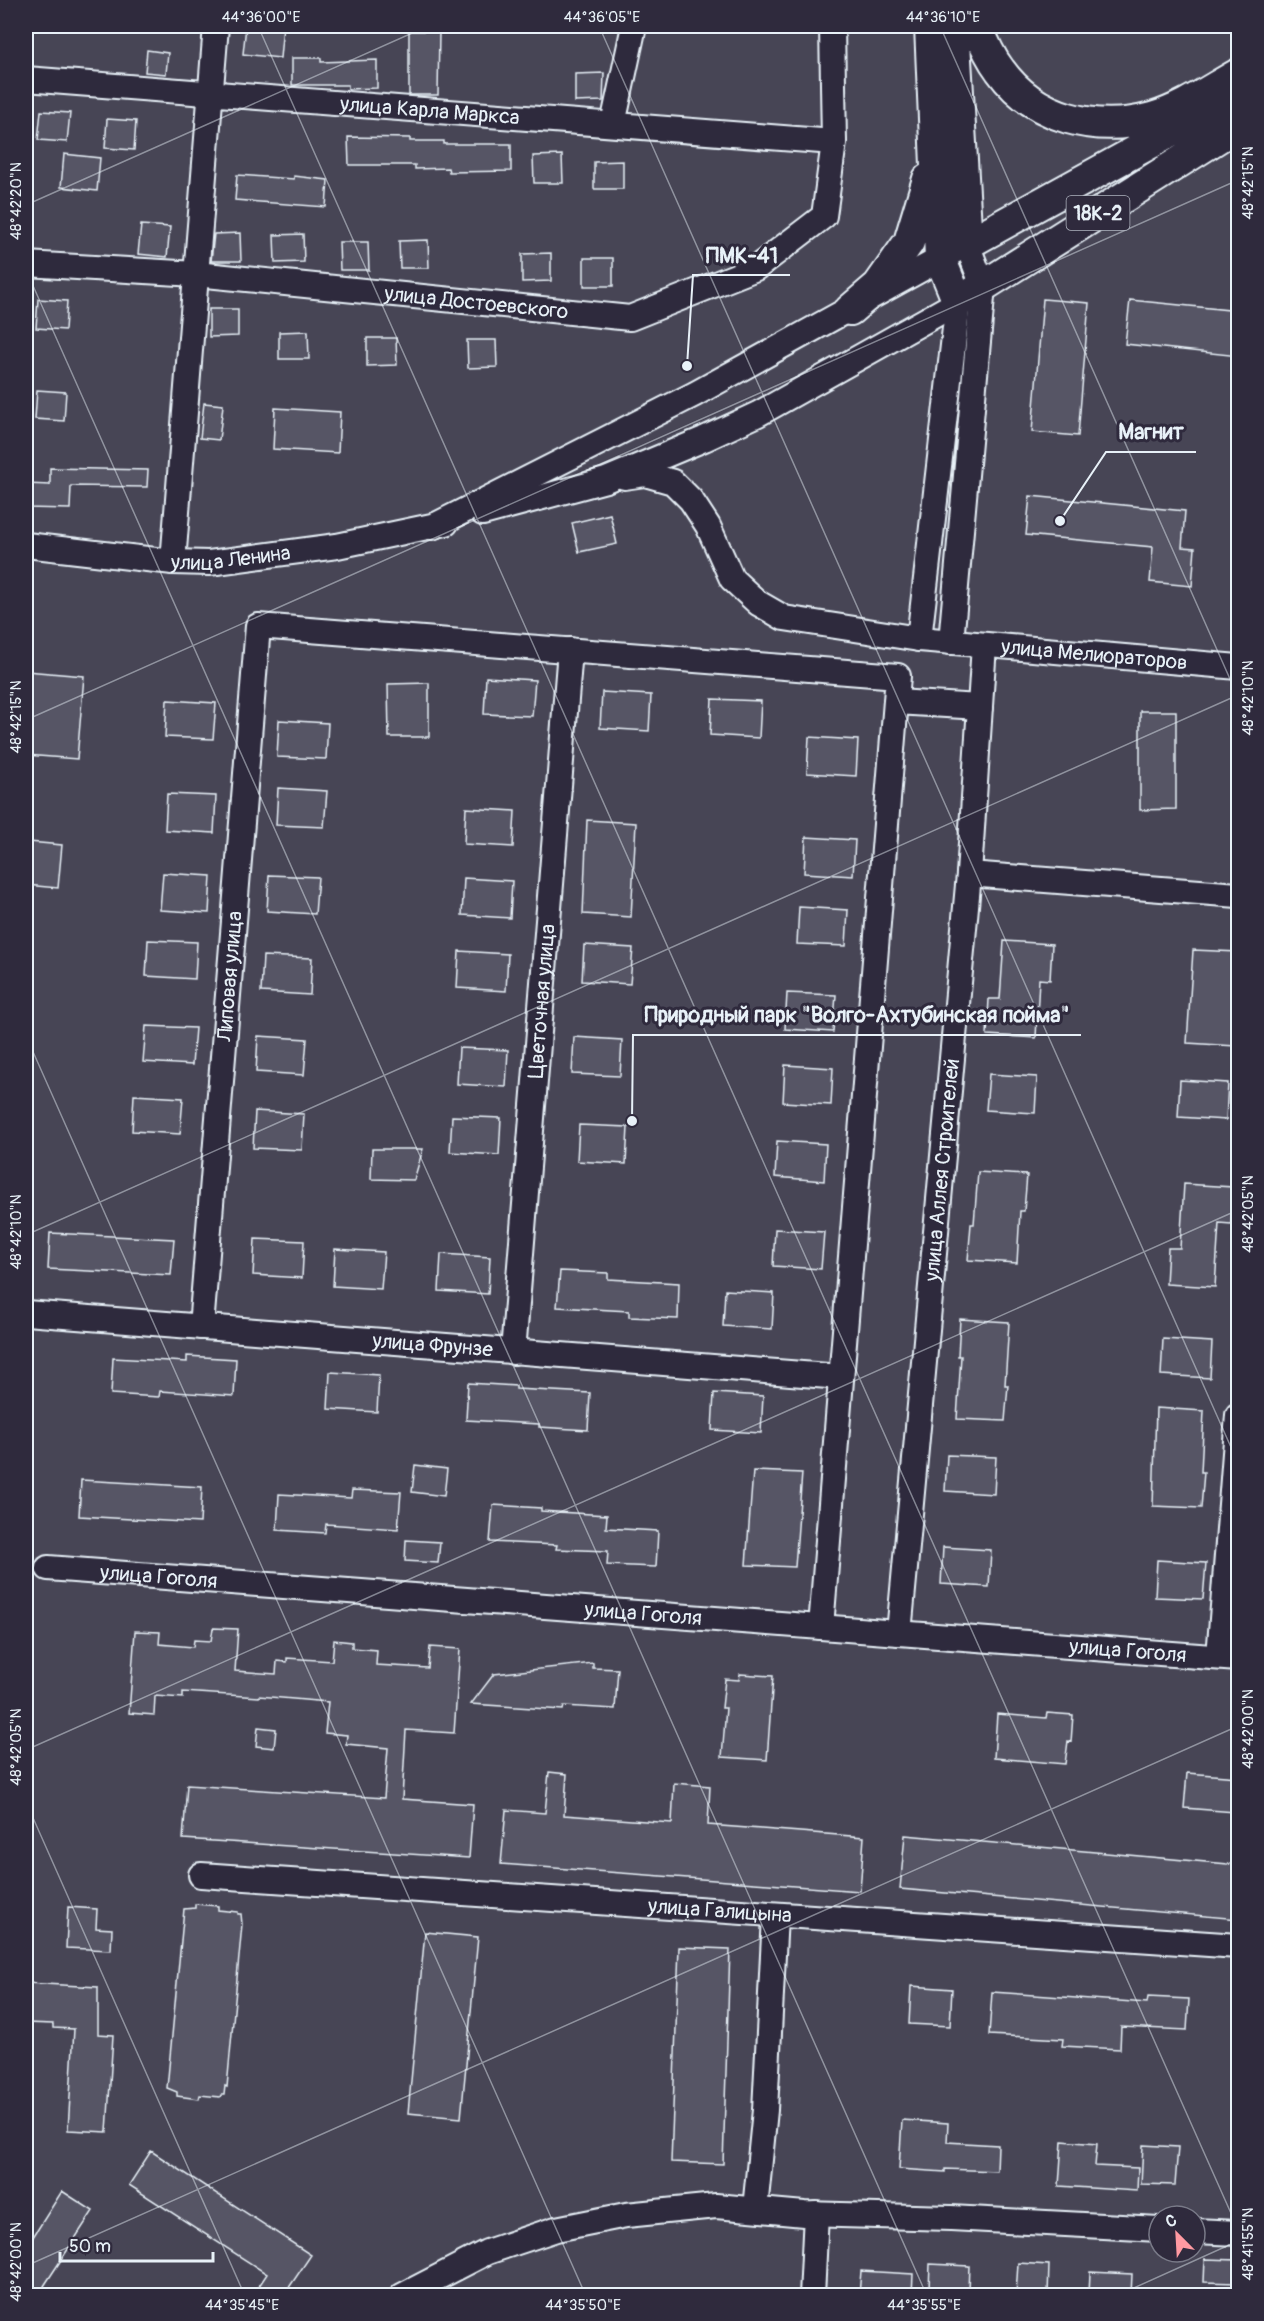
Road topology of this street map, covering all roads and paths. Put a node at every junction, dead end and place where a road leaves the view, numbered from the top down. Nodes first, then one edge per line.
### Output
1 (216, 26) edge
2 (634, 26) edge
3 (832, 26) edge
4 (930, 26) edge
5 (954, 26) edge
6 (977, 26) edge
7 (1239, 74) edge
8 (26, 79) edge
9 (210, 93) junction
10 (1239, 95) edge
11 (613, 124) junction
12 (1239, 125) edge
13 (834, 141) junction
14 (935, 147) junction
15 (967, 244) junction
16 (940, 258) junction
17 (26, 264) edge
18 (196, 274) junction
19 (983, 286) junction
20 (958, 302) junction
21 (850, 310) junction
22 (606, 480) junction
23 (432, 527) junction
24 (26, 545) edge
25 (173, 562) junction
26 (919, 639) junction
27 (951, 642) junction
28 (984, 645) junction
29 (570, 650) junction
30 (1239, 667) edge
31 (896, 702) junction
32 (980, 706) junction
33 (969, 874) junction
34 (1239, 895) edge
35 (26, 1313) edge
36 (201, 1327) junction
37 (513, 1352) junction
38 (841, 1377) junction
39 (1239, 1414) edge
40 (48, 1568) dead end
41 (821, 1627) junction
42 (899, 1633) junction
43 (1229, 1658) edge
44 (201, 1875) dead end
45 (775, 1916) junction
46 (1239, 1946) edge
47 (755, 2209) junction
48 (816, 2214) junction
49 (1147, 2228) edge
50 (1207, 2232) edge
51 (1239, 2233) edge
52 (402, 2295) edge
53 (812, 2295) edge

1 - 9 street
2 - 11 street
3 - 13 street, улица Достоевского
4 - 14 main road
5 - 15 main road
6 - 7 main road
8 - 9 street, улица Карла Маркса
9 - 11 street, улица Карла Маркса
9 - 18 street
10 - 15 main road, 18К-2
11 - 13 street, улица Карла Маркса
12 - 19 main road, 18К-2
13 - 18 street, улица Достоевского
14 - 16 main road
14 - 21 main road
15 - 16 street
15 - 19 street
16 - 20 main road
16 - 21 street
17 - 18 street, улица Достоевского
18 - 25 street
19 - 20 main road, 18К-2
19 - 27 street
20 - 22 street
20 - 26 street
21 - 23 street
22 - 23 street
22 - 26 street, улица Мелиораторов
23 - 25 street, улица Ленина
24 - 25 street, улица Ленина
26 - 27 street, улица Мелиораторов
27 - 28 street, улица Мелиораторов
28 - 30 street, улица Мелиораторов
28 - 32 street, улица Аллея Строителей
29 - 31 street
29 - 36 street, Липовая улица
29 - 37 street, Цветочная улица
31 - 32 street
31 - 38 street
32 - 33 street, улица Аллея Строителей
33 - 34 street
33 - 42 street, улица Аллея Строителей
35 - 36 street, улица Фрунзе
36 - 37 street, улица Фрунзе
37 - 38 street, улица Фрунзе
38 - 41 street
39 - 43 street
40 - 41 street, улица Гоголя
41 - 42 street, улица Гоголя
42 - 43 street, улица Гоголя
44 - 45 street, улица Галицына
45 - 46 street, улица Галицына
45 - 47 street
47 - 48 street
47 - 52 street
48 - 49 street
48 - 53 street
50 - 51 street

